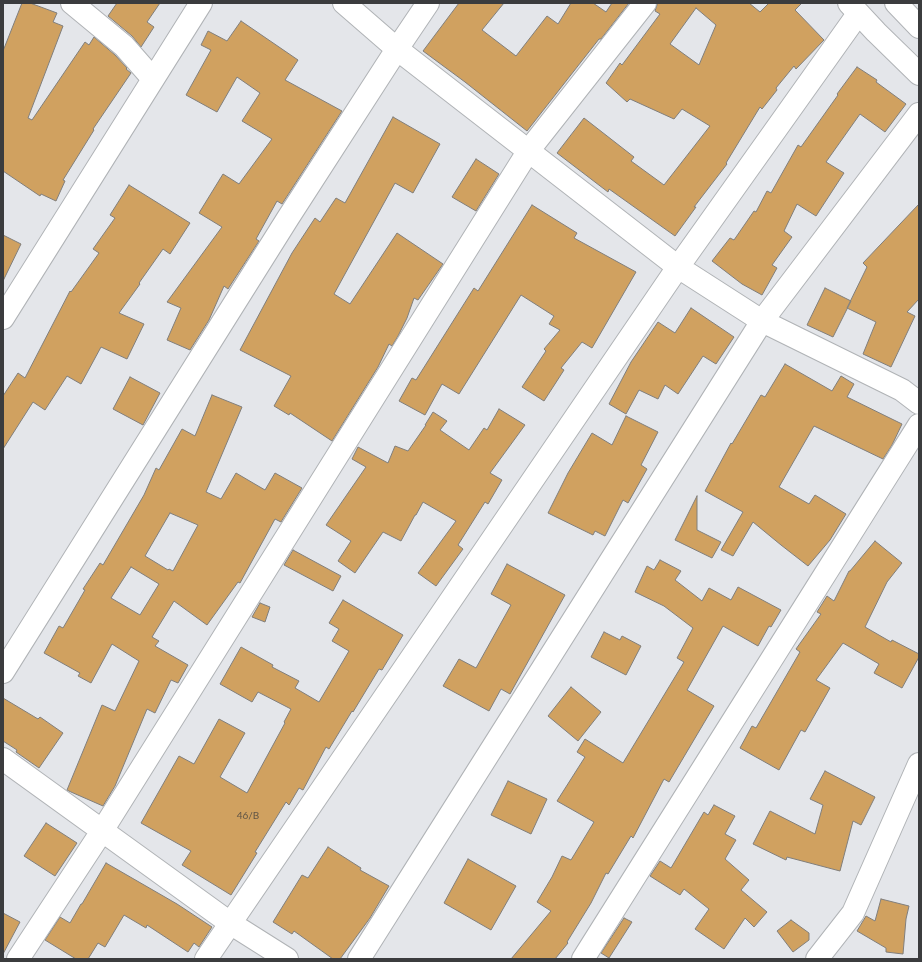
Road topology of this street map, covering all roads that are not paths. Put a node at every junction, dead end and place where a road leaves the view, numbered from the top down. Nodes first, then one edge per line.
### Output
1 (72, 3) edge
2 (201, 3) edge
3 (344, 3) edge
4 (428, 3) edge
5 (645, 3) edge
6 (896, 3) edge
7 (854, 8) edge
8 (919, 26) edge
9 (397, 49) junction
10 (919, 74) edge
11 (153, 79) junction
12 (919, 114) edge
13 (529, 150) junction
14 (678, 267) junction
15 (3, 318) edge
16 (762, 321) junction
17 (919, 403) edge
18 (919, 425) edge
19 (3, 672) edge
20 (3, 759) edge
21 (919, 764) edge
22 (102, 831) junction
23 (230, 923) junction
24 (18, 959) edge
25 (206, 959) edge
26 (287, 959) edge
27 (359, 959) edge
28 (583, 959) edge
29 (817, 959) edge

1 - 11 main road
2 - 11 main road
3 - 9 main road
4 - 9 main road
5 - 13 main road
6 - 8 main road
7 - 10 main road
7 - 14 main road
9 - 13 main road
9 - 19 main road
11 - 15 main road
12 - 16 main road
13 - 14 main road
13 - 22 main road
14 - 16 main road
14 - 23 main road
16 - 17 main road
16 - 27 main road
18 - 28 main road
20 - 22 main road
21 - 29 main road
22 - 23 main road
22 - 24 main road
23 - 25 main road
23 - 26 main road

